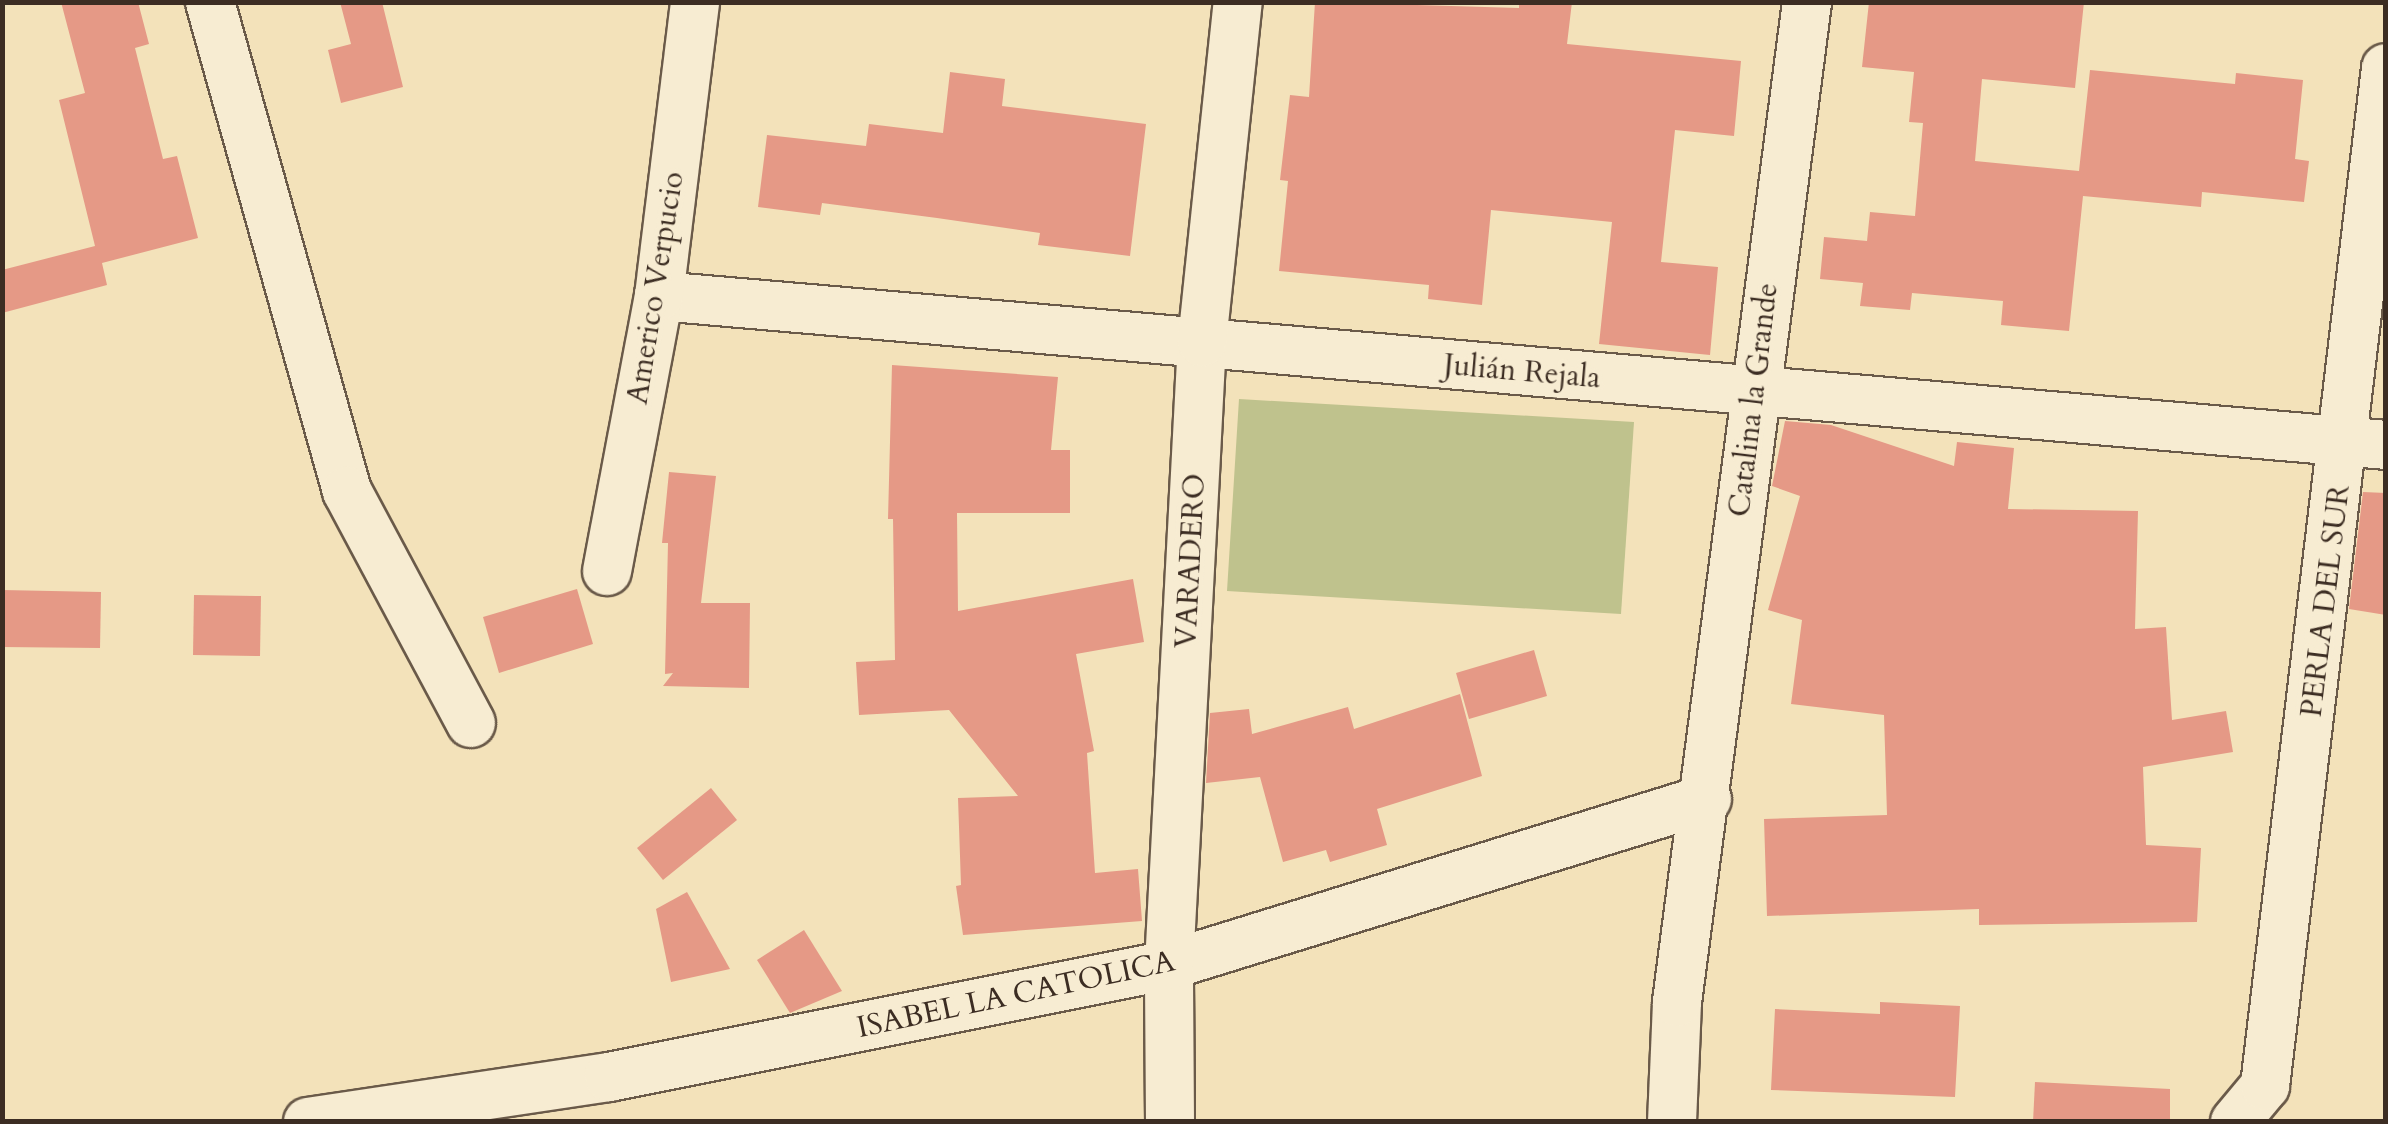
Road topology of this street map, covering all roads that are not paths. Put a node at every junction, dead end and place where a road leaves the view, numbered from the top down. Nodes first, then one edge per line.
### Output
1 (210, 2) edge
2 (694, 2) edge
3 (1238, 2) edge
4 (1806, 2) edge
5 (2386, 68) edge
6 (659, 296) junction
7 (1202, 342) junction
8 (1753, 393) junction
9 (2366, 444) edge
10 (607, 571) dead end
11 (471, 722) dead end
12 (1707, 799) junction
13 (1170, 965) junction
14 (308, 1122) edge
15 (1170, 1122) edge
16 (1672, 1122) edge
17 (2234, 1122) edge

1 - 11 street
2 - 6 street, Americo Verpucio
3 - 7 street, VARADERO
4 - 8 street, Catalina la Grande
5 - 9 street, PERLA DEL SUR
6 - 7 street, Julián Rejala
6 - 10 street, Americo Verpucio
7 - 8 street, Julián Rejala
7 - 13 street, VARADERO
8 - 9 street, Julián Rejala
8 - 12 street, Catalina la Grande
9 - 17 street, PERLA DEL SUR
12 - 13 street, ISABEL LA CATOLICA
12 - 16 street, Catalina la Grande
13 - 14 street, ISABEL LA CATOLICA
13 - 15 street, VARADERO

